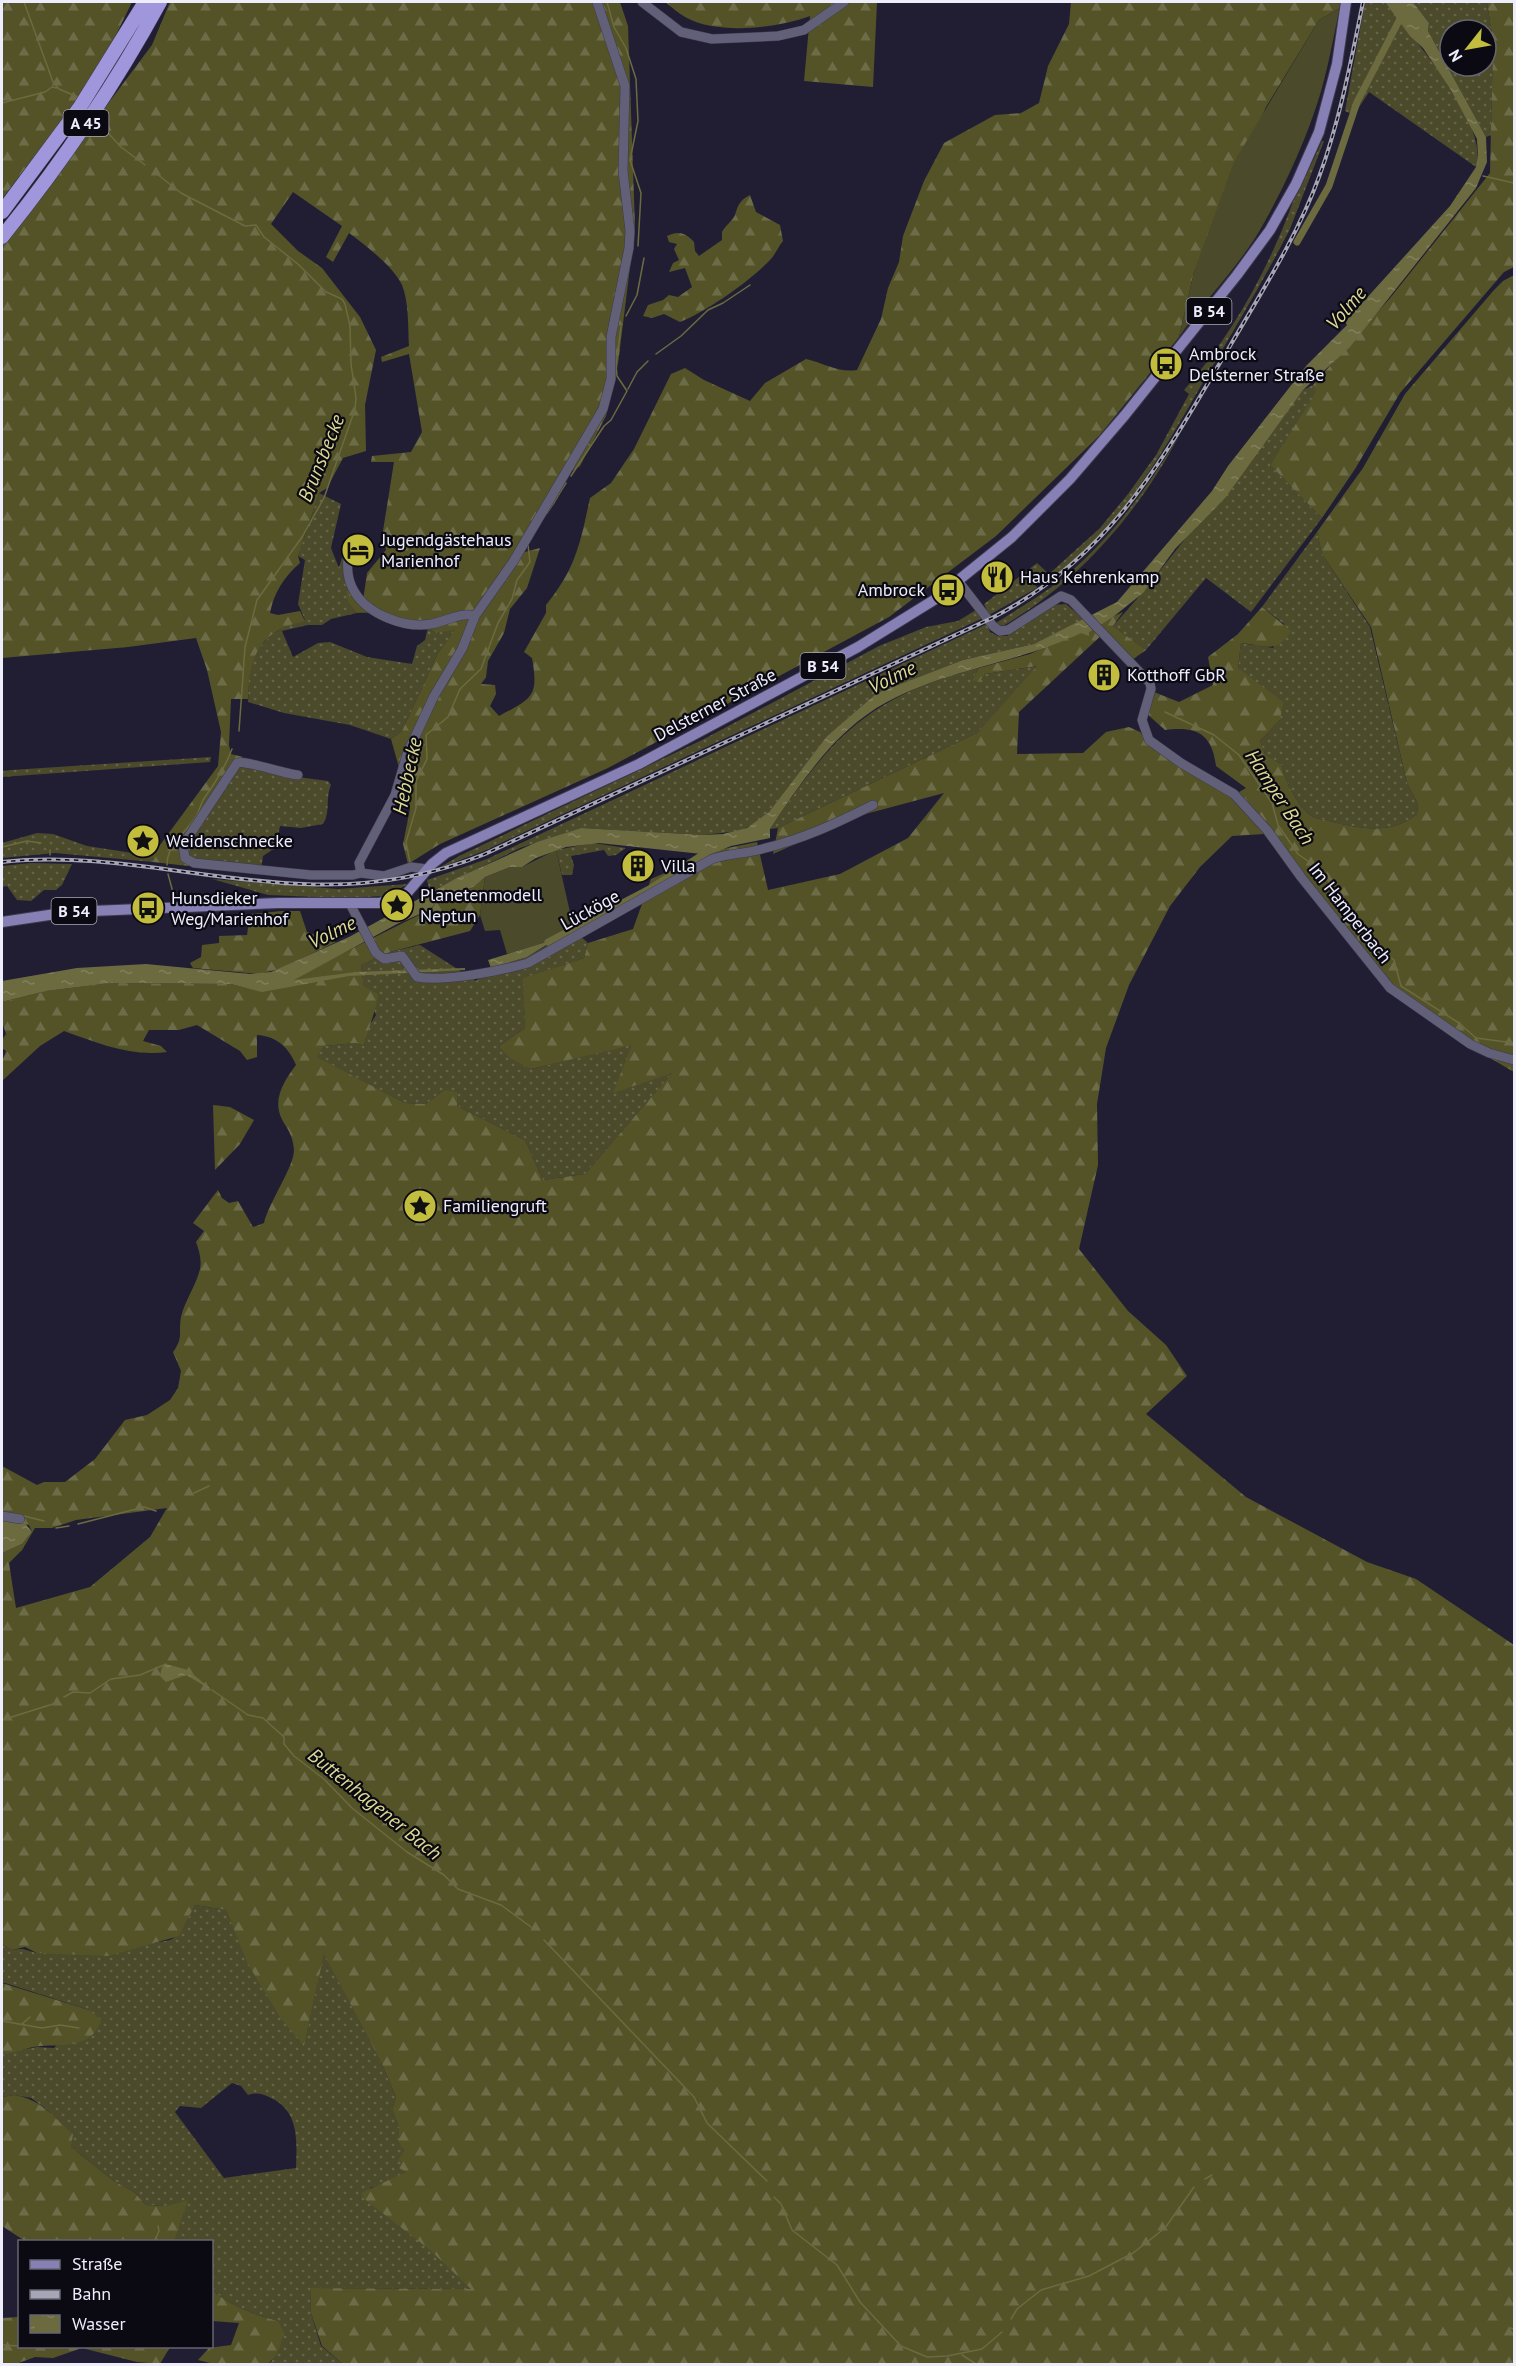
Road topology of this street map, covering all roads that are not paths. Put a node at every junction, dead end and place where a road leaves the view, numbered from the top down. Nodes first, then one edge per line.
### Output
1 (145, 2) edge
2 (160, 2) edge
3 (597, 2) edge
4 (642, 2) edge
5 (844, 2) edge
6 (1347, 2) edge
7 (2, 212) edge
8 (2, 237) edge
9 (348, 555) dead end
10 (958, 582) junction
11 (475, 616) junction
12 (298, 775) dead end
13 (873, 805) dead end
14 (427, 869) junction
15 (361, 873) junction
16 (350, 904) junction
17 (2, 922) edge
18 (1515, 1060) edge
19 (2, 1516) edge
20 (20, 1519) dead end

1 - 7 highway, A 45
2 - 8 highway, A 45
3 - 11 street
4 - 5 street
6 - 10 main road, Delsterner Straße / B 54
9 - 11 street
10 - 14 main road, Delsterner Straße / B 54
10 - 18 street, Im Hamperbach
11 - 15 street
12 - 15 street
13 - 16 street, Lücköge
14 - 15 street
14 - 16 main road, Delsterner Straße / B 54
16 - 17 main road, Delsterner Straße / B 54
19 - 20 street

